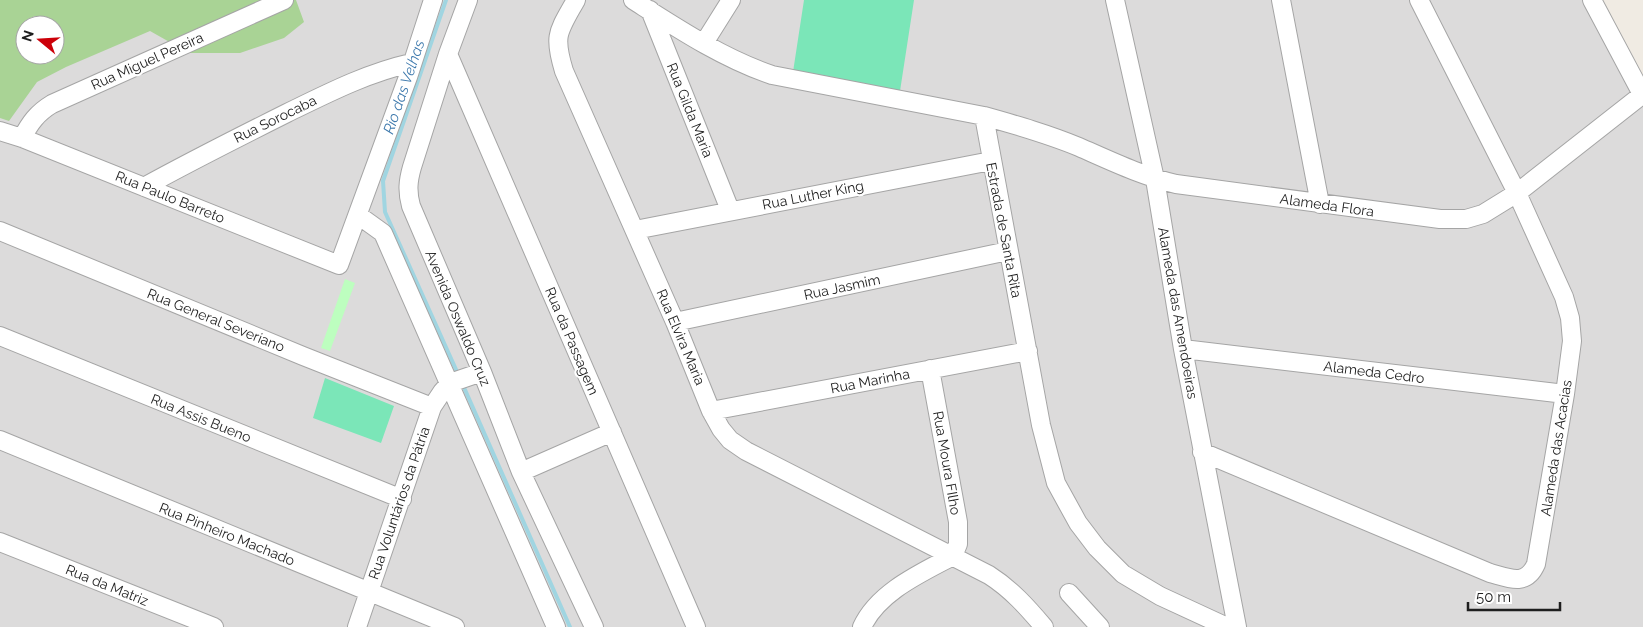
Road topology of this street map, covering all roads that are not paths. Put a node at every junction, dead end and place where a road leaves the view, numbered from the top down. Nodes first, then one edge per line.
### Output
1 (284, 0) edge
2 (433, 0) edge
3 (468, 0) edge
4 (576, 0) edge
5 (633, 0) edge
6 (731, 0) edge
7 (1115, 0) edge
8 (1281, 0) edge
9 (1419, 0) edge
10 (1592, 0) edge
11 (650, 10) junction
12 (704, 43) junction
13 (448, 54) junction
14 (411, 63) junction
15 (436, 93) junction
16 (1643, 95) edge
17 (468, 97) junction
18 (984, 116) junction
19 (0, 131) edge
20 (22, 138) junction
21 (991, 161) junction
22 (1156, 179) junction
23 (144, 187) junction
24 (1517, 193) junction
25 (1320, 204) junction
26 (730, 210) junction
27 (361, 217) junction
28 (0, 230) edge
29 (635, 230) junction
30 (1008, 251) junction
31 (675, 322) junction
32 (0, 336) edge
33 (1183, 349) junction
34 (1028, 351) junction
35 (930, 369) junction
36 (465, 378) junction
37 (1565, 394) junction
38 (432, 407) junction
39 (711, 411) junction
40 (612, 432) junction
41 (0, 440) edge
42 (1202, 452) junction
43 (521, 472) junction
44 (402, 499) junction
45 (0, 542) edge
46 (953, 556) junction
47 (368, 593) junction
48 (1069, 593) dead end
49 (214, 627) edge
50 (357, 627) edge
51 (455, 627) edge
52 (556, 627) edge
53 (594, 627) edge
54 (696, 627) edge
55 (862, 627) edge
56 (1044, 627) edge
57 (1100, 627) edge
58 (1227, 627) edge
59 (1237, 627) edge

1 - 20 street, Rua Miguel Pereira
2 - 14 street
3 - 13 street, Avenida Oswaldo Cruz
4 - 29 street, Rua Elvira Maria
5 - 11 street
6 - 12 street
7 - 22 street, Alameda das Amendoeiras
8 - 25 street
9 - 24 street, Alameda das Acacias
10 - 16 street
11 - 12 street
11 - 26 street, Rua Gilda Maria
12 - 18 street
13 - 15 street, Avenida Oswaldo Cruz
13 - 17 street, Rua da Passagem
14 - 23 street, Rua Sorocaba
14 - 27 street
15 - 17 street
15 - 36 street, Avenida Oswaldo Cruz
16 - 24 street, Alameda Flora
17 - 40 street, Rua da Passagem
18 - 21 street, Estrada de Santa Rita
18 - 22 street, Alameda Flora
19 - 20 street, Rua Paulo Barreto
20 - 23 street, Rua Paulo Barreto
21 - 26 street, Rua Luther King
21 - 30 street, Estrada de Santa Rita
22 - 25 street, Alameda Flora
22 - 33 street, Alameda das Amendoeiras
23 - 27 street, Rua Paulo Barreto
24 - 25 street, Alameda Flora
24 - 37 street, Alameda das Acacias
26 - 29 street, Rua Luther King
27 - 36 street, Avenida Oswaldo Cruz
28 - 38 street, Rua General Severiano
29 - 31 street, Rua Elvira Maria
30 - 31 street, Rua Jasmim
30 - 34 street, Estrada de Santa Rita
31 - 39 street, Rua Elvira Maria
32 - 44 street, Rua Assis Bueno
33 - 37 street, Alameda Cedro
33 - 42 street, Alameda das Amendoeiras
34 - 35 street, Rua Marinha
34 - 58 street, Estrada de Santa Rita
35 - 39 street, Rua Marinha
35 - 46 street, Rua Moura FIlho
36 - 38 street, Rua Voluntários da Pátria
36 - 43 street, Avenida Oswaldo Cruz
36 - 52 street, Avenida Oswaldo Cruz
37 - 42 street, Alameda das Acacias
38 - 44 street, Rua Voluntários da Pátria
39 - 46 street, Rua Elvira Maria
40 - 43 street
40 - 54 street, Rua da Passagem
41 - 47 street, Rua Pinheiro Machado
42 - 59 street, Alameda das Amendoeiras
43 - 53 street, Avenida Oswaldo Cruz
44 - 47 street, Rua Voluntários da Pátria
45 - 49 street, Rua da Matriz
46 - 55 street
46 - 56 street, Rua Elvira Maria
47 - 50 street, Rua Voluntários da Pátria
47 - 51 street, Rua Pinheiro Machado
48 - 57 street

